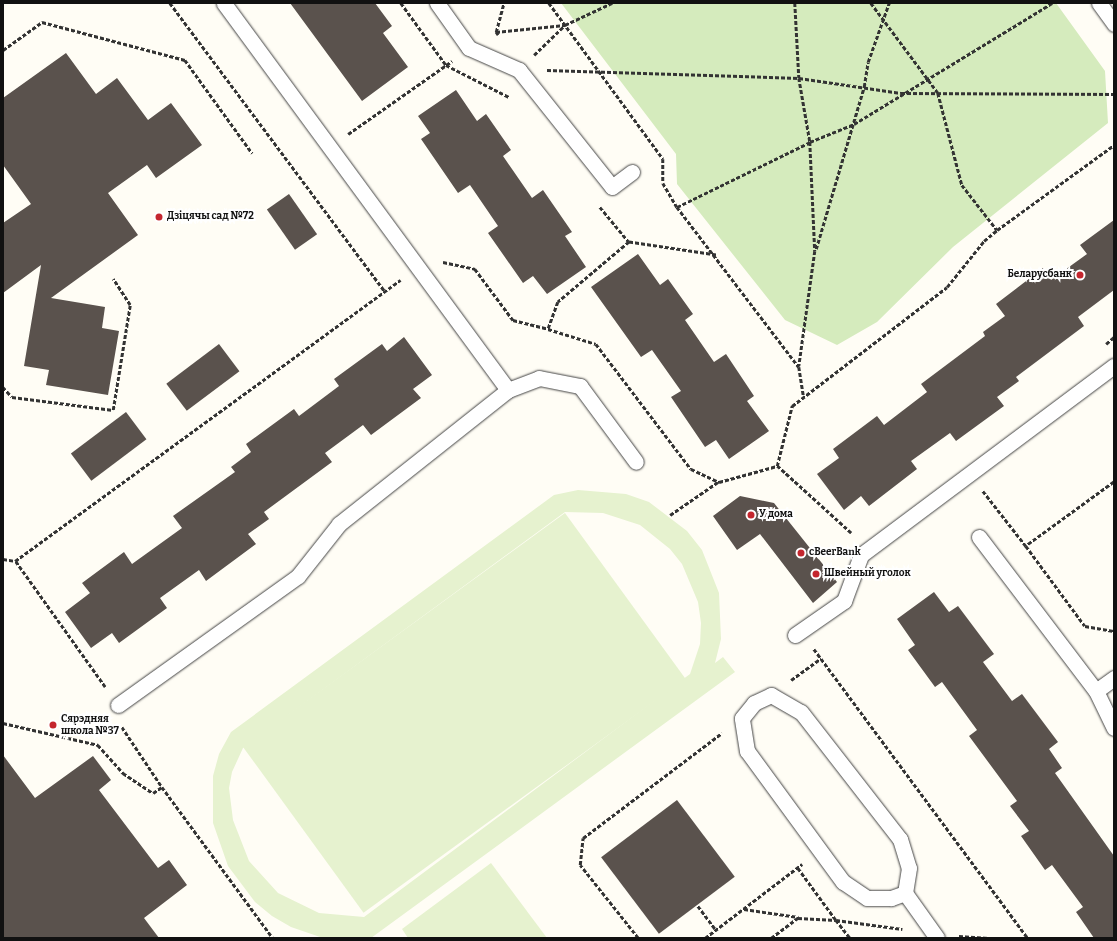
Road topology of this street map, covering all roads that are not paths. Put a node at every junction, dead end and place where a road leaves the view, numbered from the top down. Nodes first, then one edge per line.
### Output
1 (224, 3) edge
2 (437, 3) edge
3 (1099, 3) edge
4 (1114, 24) edge
5 (632, 172) dead end
6 (1114, 366) edge
7 (508, 390) junction
8 (636, 462) dead end
9 (979, 537) dead end
10 (798, 633) road end
11 (1114, 678) edge
12 (1096, 691) junction
13 (118, 705) road end
14 (1114, 728) edge
15 (905, 893) junction
16 (937, 938) edge

1 - 7 lane
2 - 5 lane
3 - 4 lane
6 - 10 lane
7 - 8 lane
7 - 13 lane
9 - 12 lane
11 - 12 lane
12 - 14 lane
15 - 15 lane
15 - 16 lane

